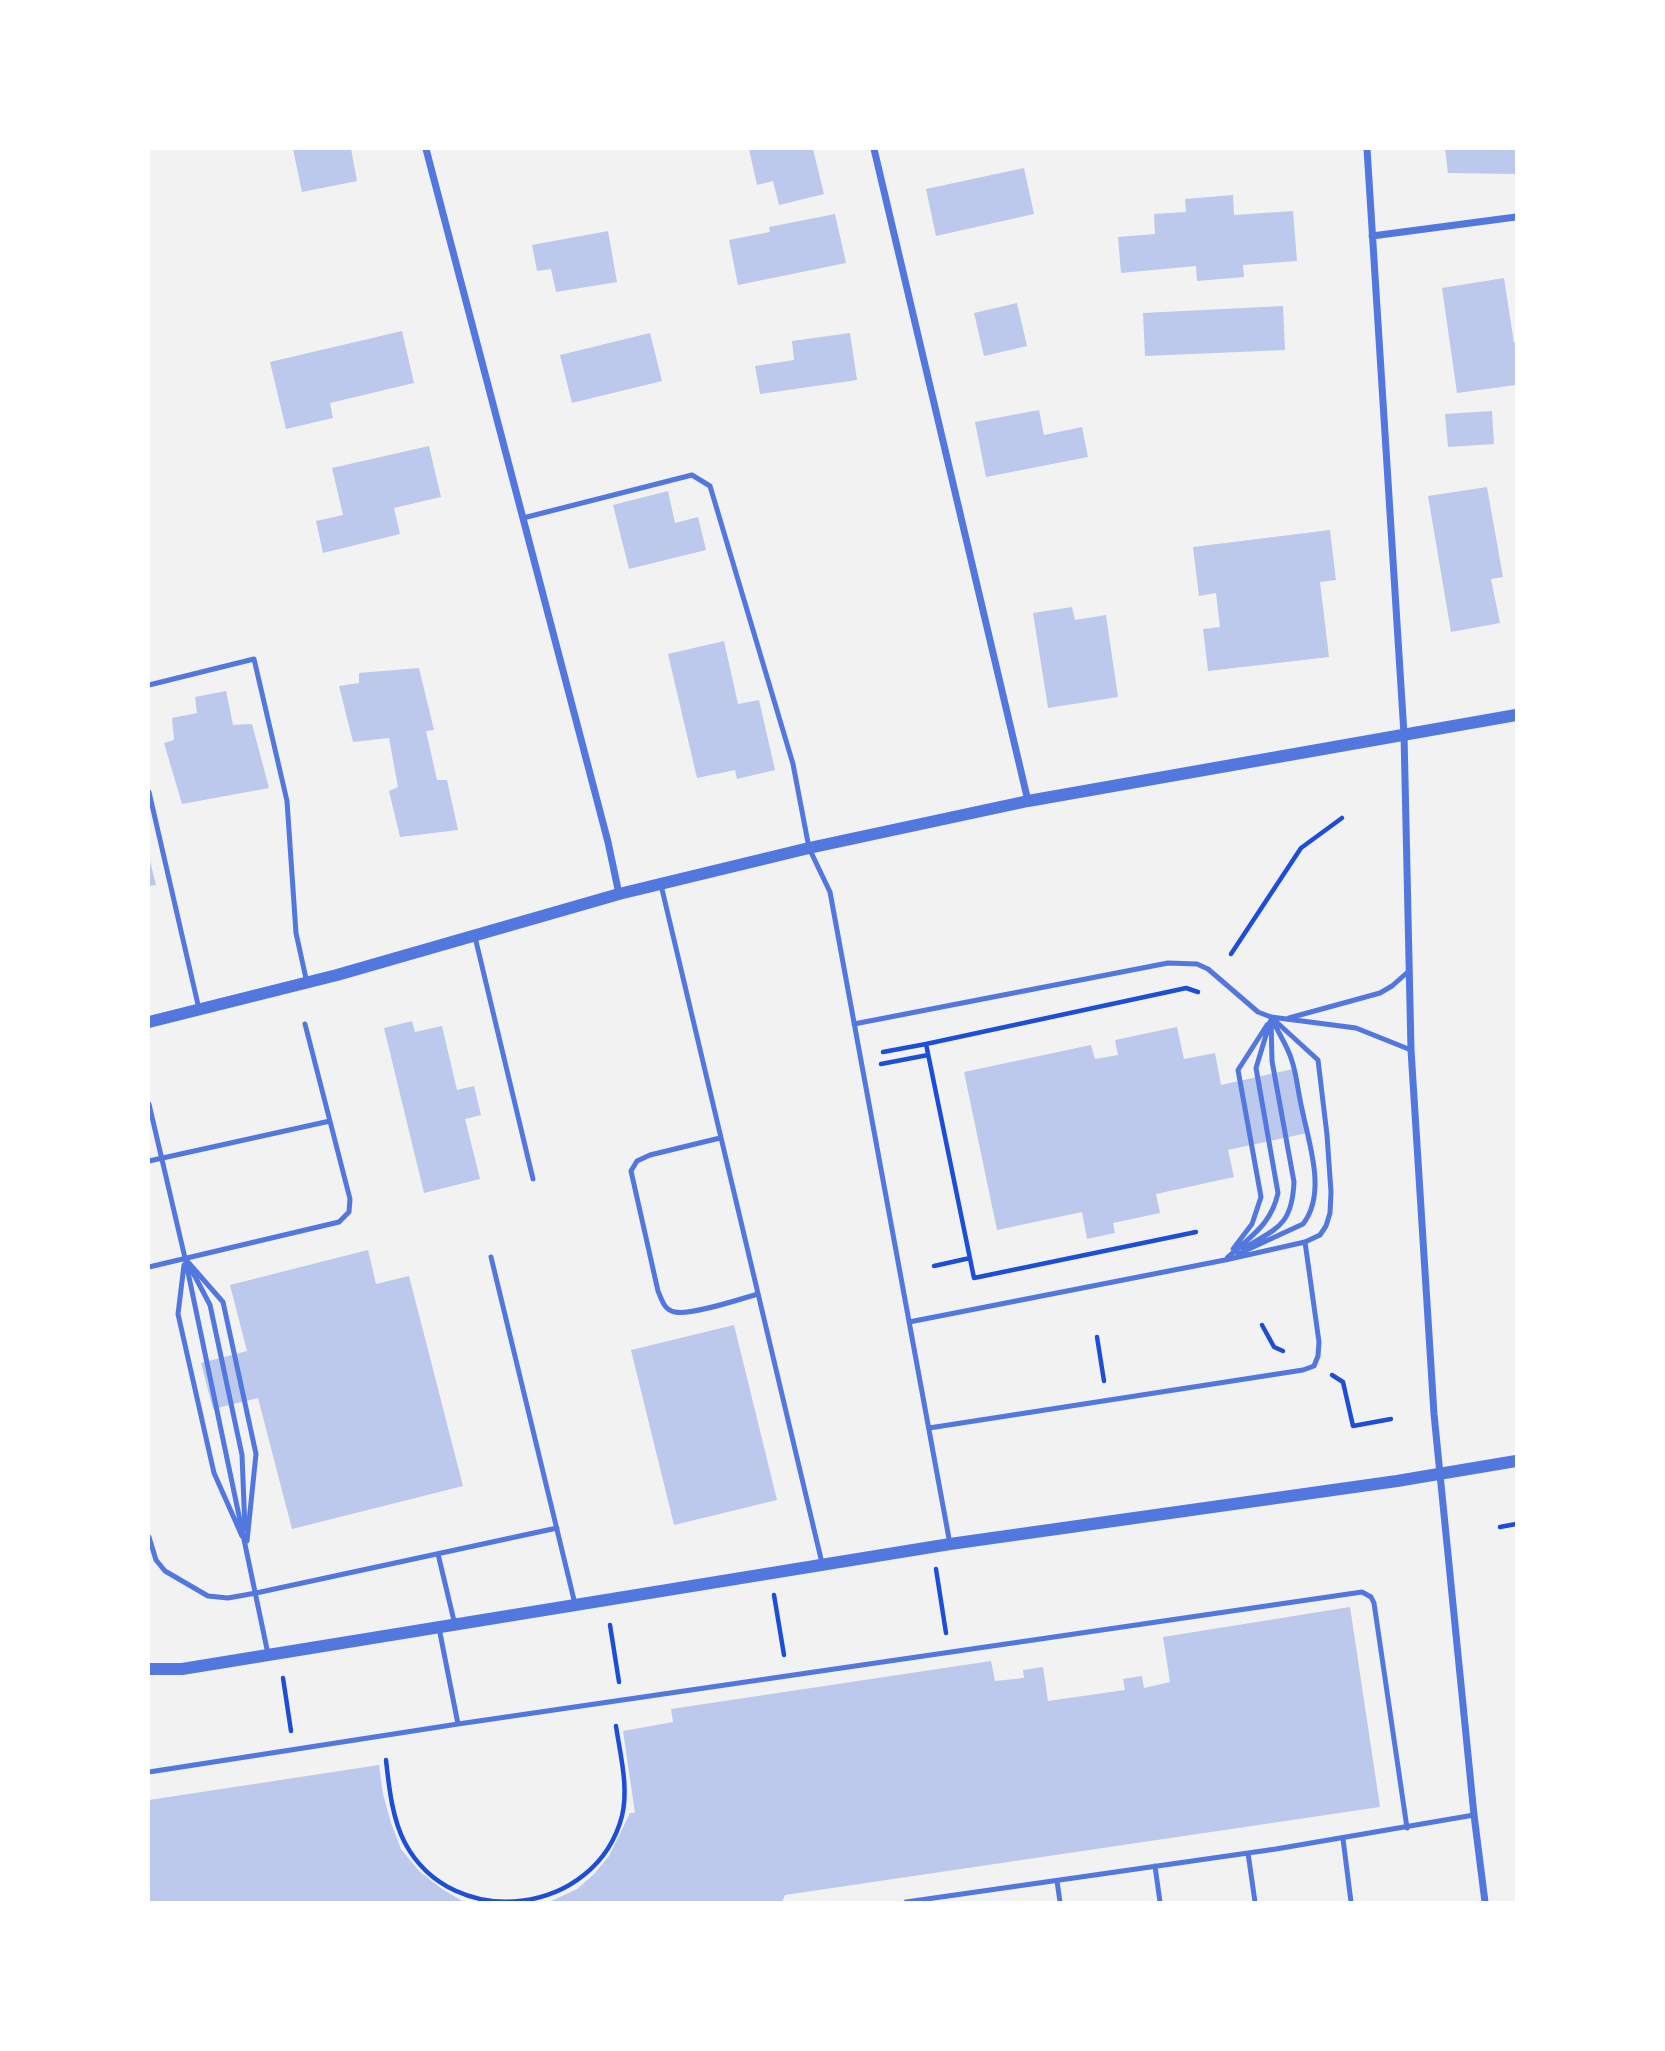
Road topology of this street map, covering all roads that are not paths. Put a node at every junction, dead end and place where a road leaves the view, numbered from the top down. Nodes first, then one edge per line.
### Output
1 (426, 149) edge
2 (874, 149) edge
3 (1367, 149) edge
4 (1516, 218) edge
5 (1372, 236) junction
6 (523, 519) junction
7 (149, 685) edge
8 (1516, 715) edge
9 (1404, 734) junction
10 (149, 792) edge
11 (1028, 801) junction
12 (809, 848) junction
13 (661, 885) junction
14 (619, 894) junction
15 (475, 936) junction
16 (1409, 971) junction
17 (307, 983) junction
18 (199, 1009) junction
19 (1271, 1017) junction
20 (1286, 1019) junction
21 (149, 1022) edge
22 (305, 1024) dead end
23 (854, 1024) junction
24 (1411, 1051) junction
25 (149, 1104) edge
26 (330, 1121) junction
27 (720, 1138) junction
28 (162, 1158) junction
29 (149, 1161) edge
30 (533, 1179) dead end
31 (1305, 1242) junction
32 (491, 1257) dead end
33 (185, 1258) junction
34 (1225, 1260) junction
35 (149, 1267) edge
36 (758, 1294) junction
37 (909, 1322) junction
38 (929, 1428) junction
39 (1516, 1461) edge
40 (1439, 1475) junction
41 (557, 1528) junction
42 (149, 1536) edge
43 (950, 1544) junction
44 (246, 1546) junction
45 (438, 1554) junction
46 (822, 1565) junction
47 (256, 1593) junction
48 (575, 1604) junction
49 (455, 1625) junction
50 (439, 1628) junction
51 (273, 1653) junction
52 (149, 1669) edge
53 (457, 1724) junction
54 (149, 1772) edge
55 (1474, 1815) junction
56 (1407, 1828) junction
57 (1343, 1839) junction
58 (1248, 1853) junction
59 (1156, 1867) junction
60 (1057, 1881) junction
61 (960, 1895) junction
62 (906, 1902) edge
63 (962, 1902) edge
64 (1060, 1902) edge
65 (1160, 1902) edge
66 (1255, 1902) edge
67 (1351, 1902) edge
68 (1485, 1902) edge

1 - 6 street
2 - 11 street
3 - 5 street
4 - 5 street
5 - 9 street
6 - 12 lane
6 - 14 street
7 - 17 lane
8 - 9 street
9 - 11 street
9 - 16 street
10 - 18 lane
11 - 12 street
12 - 13 street
12 - 23 lane
13 - 14 street
13 - 27 lane
14 - 15 street
15 - 17 street
15 - 30 lane
16 - 20 lane
16 - 24 street
17 - 18 street
18 - 21 street
19 - 20 lane
19 - 23 lane
19 - 31 lane
19 - 34 lane
19 - 34 lane
19 - 34 lane
19 - 34 lane
20 - 24 lane
22 - 26 lane
23 - 37 lane
24 - 40 street
25 - 28 lane
26 - 28 lane
26 - 33 lane
27 - 36 lane
27 - 36 lane
28 - 29 lane
28 - 33 lane
31 - 34 lane
31 - 38 lane
32 - 41 lane
33 - 35 lane
33 - 44 lane
33 - 44 lane
33 - 44 lane
33 - 44 lane
34 - 37 lane
36 - 46 lane
37 - 38 lane
38 - 43 lane
39 - 40 street
40 - 43 street
40 - 55 street
41 - 45 lane
41 - 48 lane
42 - 47 lane
43 - 46 street
44 - 47 lane
45 - 47 lane
45 - 49 lane
46 - 48 street
47 - 51 lane
48 - 49 street
49 - 50 street
50 - 51 street
50 - 53 lane
51 - 52 street
53 - 54 lane
53 - 56 lane
55 - 56 lane
55 - 68 street
56 - 57 lane
57 - 58 lane
57 - 67 lane
58 - 59 lane
58 - 66 lane
59 - 60 lane
59 - 65 lane
60 - 61 lane
60 - 64 lane
61 - 62 lane
61 - 63 lane

